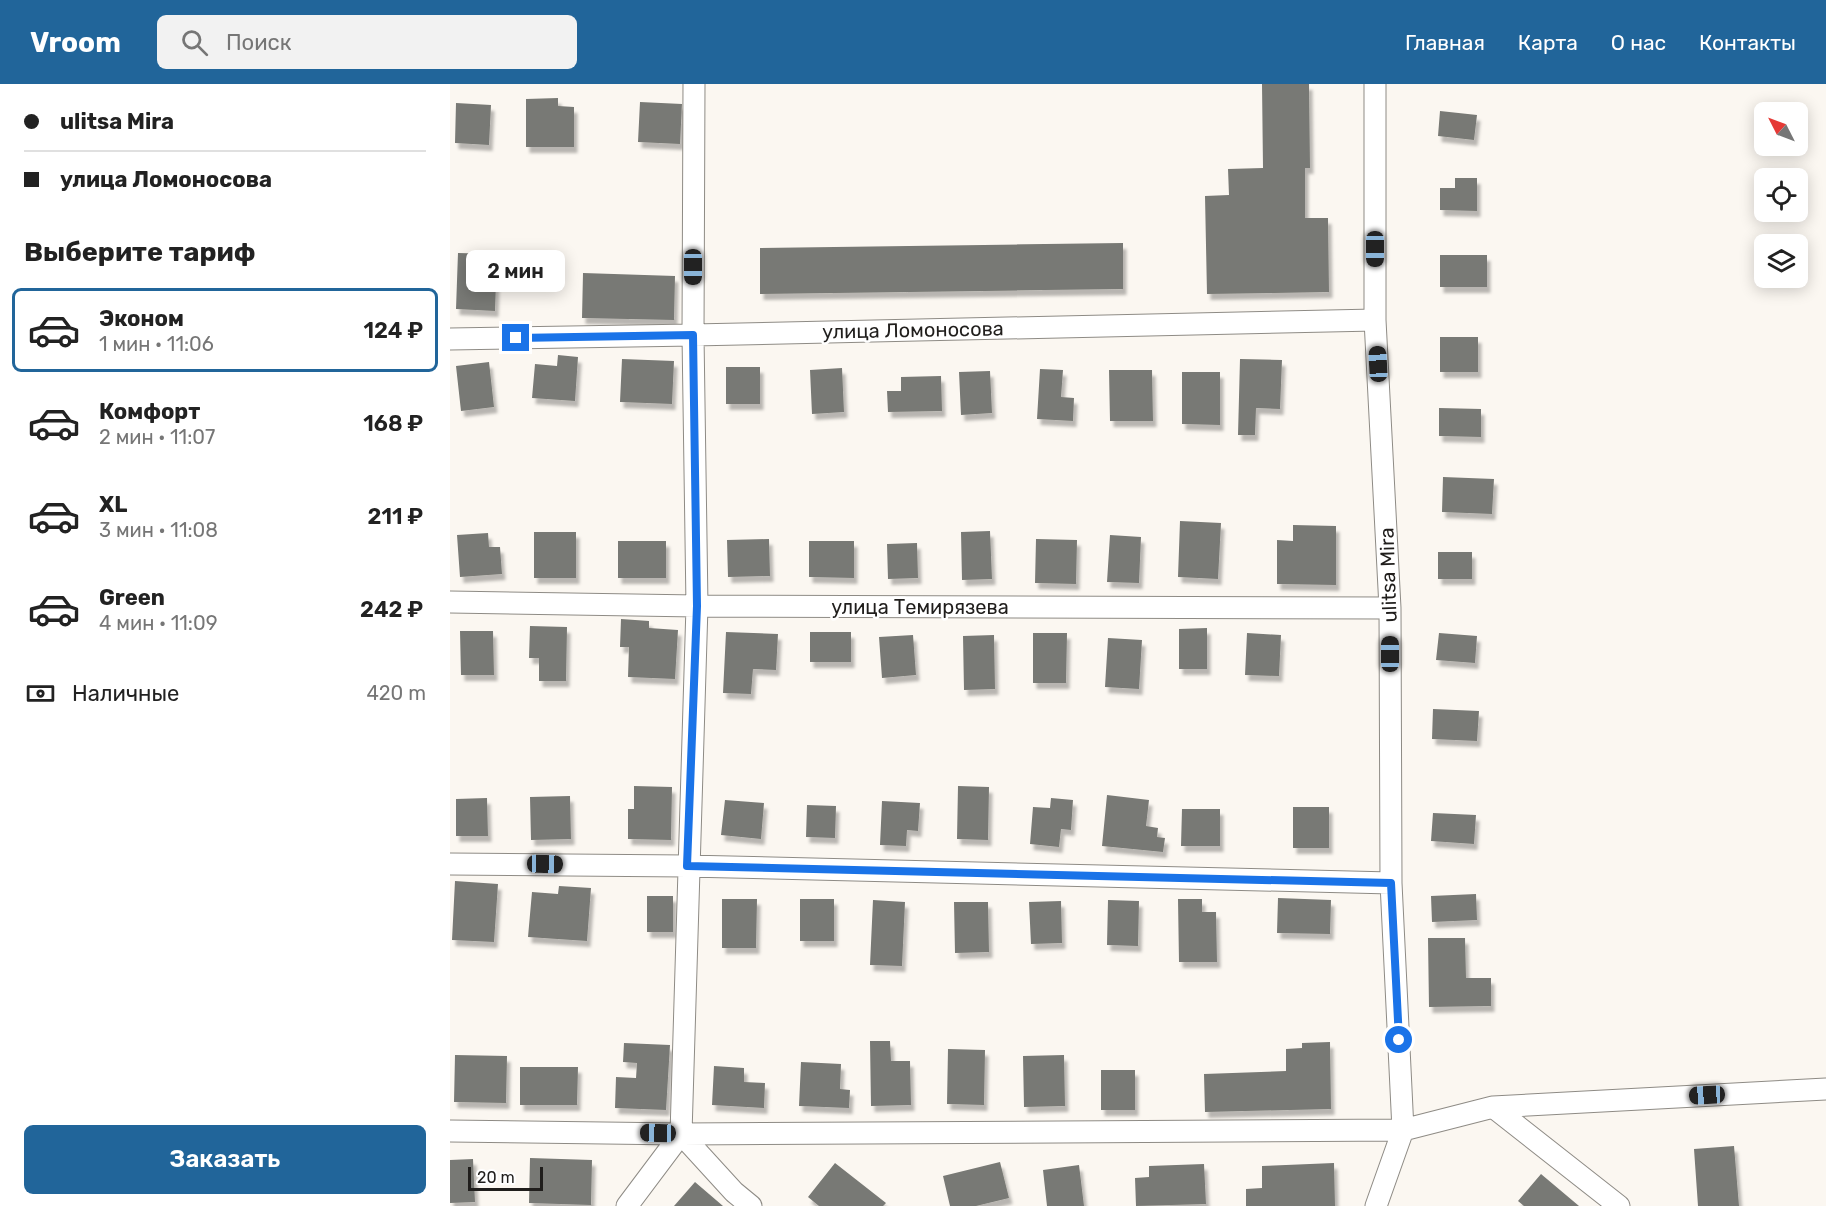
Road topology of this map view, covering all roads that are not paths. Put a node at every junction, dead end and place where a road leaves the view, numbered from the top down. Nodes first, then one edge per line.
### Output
1 (694, 84) edge
2 (1375, 84) edge
3 (1375, 320) junction
4 (693, 335) junction
5 (450, 339) edge
6 (450, 602) edge
7 (697, 606) junction
8 (1390, 608) junction
9 (450, 864) edge
10 (687, 866) junction
11 (1391, 883) junction
12 (1826, 1089) edge
13 (1493, 1107) junction
14 (1403, 1130) junction
15 (450, 1131) edge
16 (681, 1134) junction
17 (627, 1206) edge
18 (751, 1206) edge
19 (1376, 1206) edge
20 (1619, 1206) edge

1 - 4 street
2 - 3 street, ulitsa Mira
3 - 4 street, улица Ломоносова
3 - 8 street, ulitsa Mira
4 - 5 street, улица Ломоносова
4 - 7 street
6 - 7 street, улица Темирязева
7 - 8 street, улица Темирязева
7 - 10 street
8 - 11 street, ulitsa Mira
9 - 10 street
10 - 11 street
10 - 16 street
11 - 14 street, ulitsa Mira
12 - 13 street
13 - 14 street
13 - 20 street
14 - 16 street
14 - 19 street, ulitsa Mira
15 - 16 street
16 - 17 street
16 - 18 street

